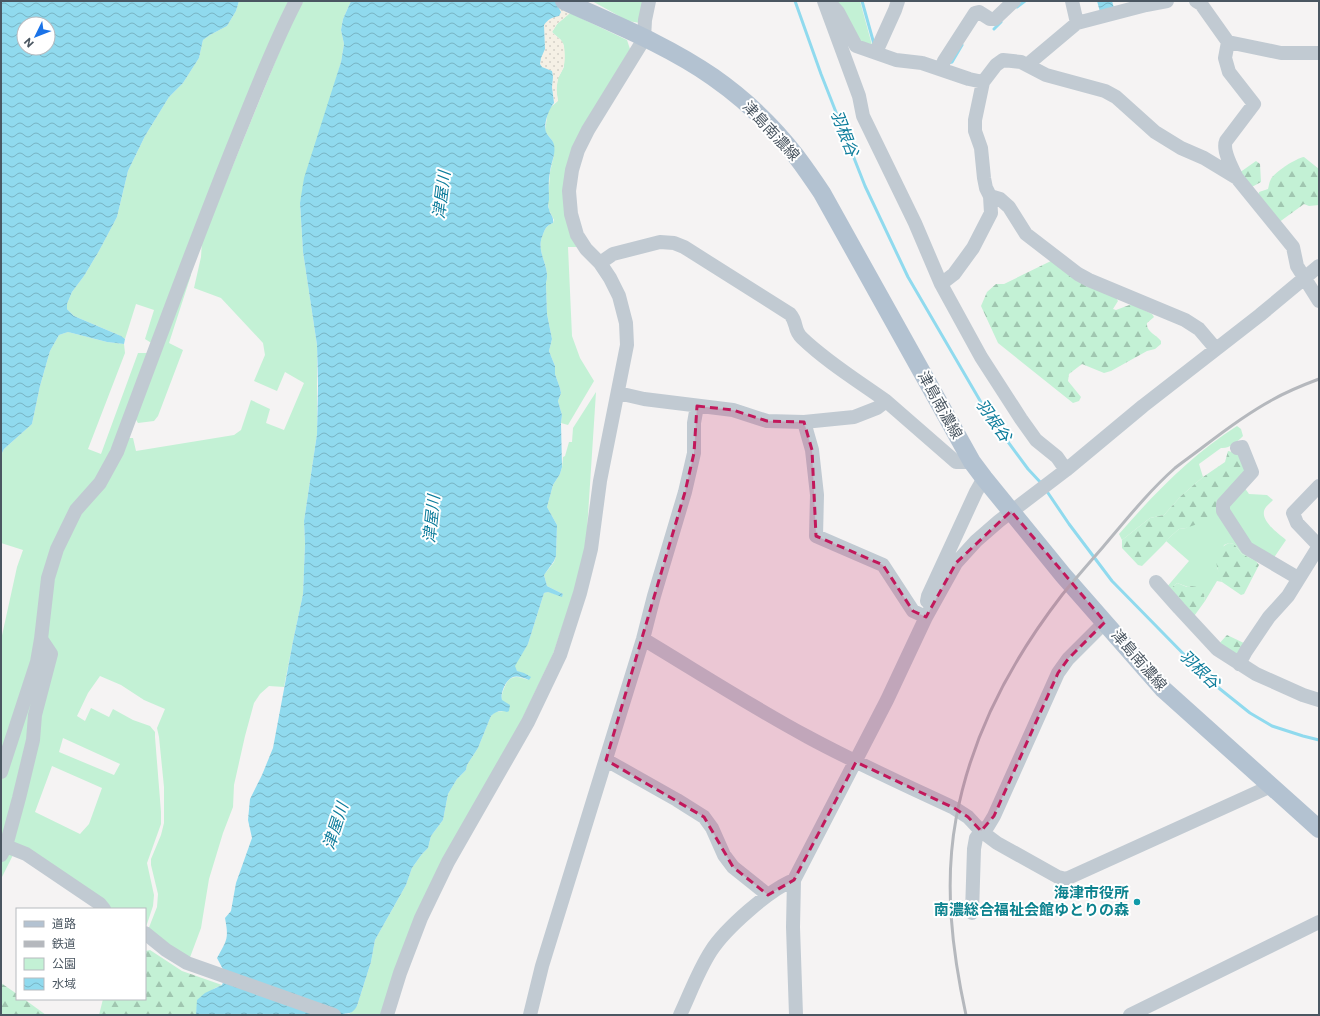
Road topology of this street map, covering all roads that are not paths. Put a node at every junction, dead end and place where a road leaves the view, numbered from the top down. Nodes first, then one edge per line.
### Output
1 (296, 1) edge
2 (564, 1) edge
3 (649, 1) edge
4 (824, 1) edge
5 (828, 1) edge
6 (898, 1) edge
7 (1014, 1) edge
8 (1072, 1) edge
9 (1167, 1) edge
10 (1196, 1) edge
11 (1077, 23) junction
12 (644, 39) junction
13 (1228, 42) junction
14 (876, 52) junction
15 (1319, 53) edge
16 (1027, 65) junction
17 (941, 69) junction
18 (983, 82) junction
19 (1237, 178) junction
20 (990, 196) junction
21 (600, 263) junction
22 (1319, 266) edge
23 (1304, 278) junction
24 (941, 284) junction
25 (1319, 301) edge
26 (1216, 349) junction
27 (618, 394) junction
28 (886, 401) junction
29 (697, 406) junction
30 (804, 422) junction
31 (1236, 448) dead end
32 (972, 462) junction
33 (1062, 472) junction
34 (984, 478) junction
35 (1319, 486) edge
36 (1298, 578) junction
37 (1156, 582) dead end
38 (926, 617) junction
39 (1105, 622) junction
40 (41, 639) junction
41 (643, 639) junction
42 (1239, 664) junction
43 (1319, 700) edge
44 (606, 760) junction
45 (856, 762) junction
46 (1, 772) edge
47 (1271, 786) junction
48 (1319, 829) edge
49 (981, 832) junction
50 (4, 851) edge
51 (794, 880) junction
52 (768, 895) junction
53 (103, 908) edge
54 (972, 913) dead end
55 (1319, 922) edge
56 (146, 934) edge
57 (334, 1015) edge
58 (387, 1015) edge
59 (530, 1015) edge
60 (680, 1015) edge
61 (796, 1015) edge
62 (1130, 1015) edge

1 - 40 street
2 - 12 main road, 津島南濃線
3 - 12 street
4 - 24 street
5 - 14 street
6 - 14 street
7 - 17 street
8 - 11 street
9 - 11 street
10 - 13 street
11 - 16 street
12 - 21 street
12 - 32 main road, 津島南濃線
13 - 15 street
13 - 19 street
14 - 17 street
16 - 18 street
16 - 19 street
17 - 18 street
18 - 20 street
19 - 23 street
20 - 24 street
20 - 26 street
21 - 27 street
21 - 28 street
22 - 23 street
23 - 25 street
23 - 26 street
24 - 33 street
26 - 33 street
27 - 29 street
27 - 58 street
28 - 30 street
28 - 32 street
29 - 30 street
29 - 41 street
30 - 38 street
31 - 36 street
32 - 34 main road, 津島南濃線
33 - 38 street
34 - 38 street
34 - 39 main road, 津島南濃線
35 - 36 street
36 - 42 street
37 - 42 street
38 - 45 street
39 - 47 main road, 津島南濃線
39 - 49 street
40 - 46 street
40 - 50 street
41 - 44 street
41 - 45 street
42 - 43 street
44 - 52 street
44 - 59 street
45 - 49 street
45 - 51 street
47 - 48 main road, 津島南濃線
47 - 49 street
49 - 54 street
50 - 53 street
51 - 52 street
51 - 61 street
52 - 60 street
55 - 62 street
56 - 57 street

